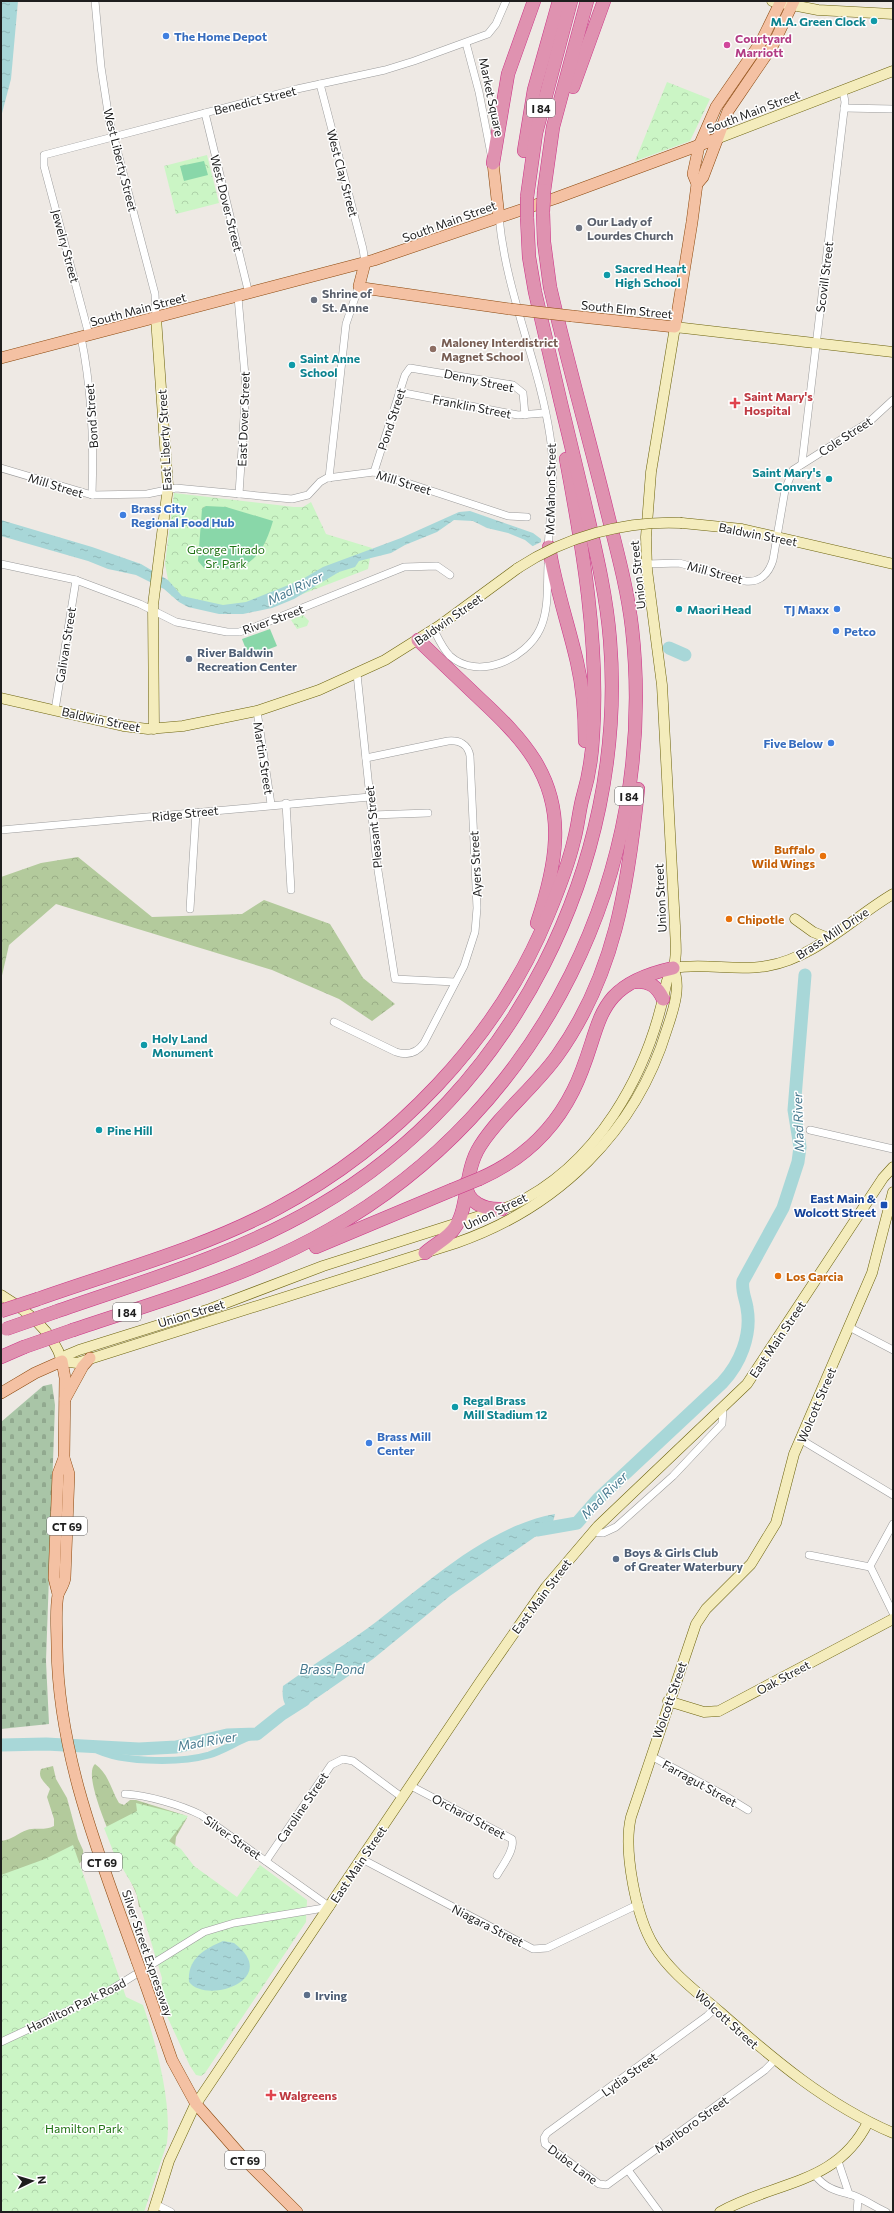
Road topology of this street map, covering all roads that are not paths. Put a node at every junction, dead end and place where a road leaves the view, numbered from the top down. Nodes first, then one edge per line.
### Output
1 (95, 1) edge
2 (506, 1) edge
3 (534, 1) edge
4 (558, 1) edge
5 (571, 1) edge
6 (587, 1) edge
7 (604, 1) edge
8 (778, 2) edge
9 (793, 4) edge
10 (893, 14) edge
11 (466, 43) junction
12 (893, 71) edge
13 (320, 84) junction
14 (843, 91) junction
15 (844, 108) junction
16 (893, 109) edge
17 (205, 113) junction
18 (113, 136) junction
19 (716, 139) junction
20 (699, 146) junction
21 (548, 149) junction
22 (43, 156) joint
23 (493, 164) junction
24 (529, 173) junction
25 (697, 184) junction
26 (499, 217) junction
27 (364, 263) junction
28 (359, 286) junction
29 (249, 294) junction
30 (238, 296) junction
31 (156, 318) junction
32 (675, 327) junction
33 (85, 336) junction
34 (816, 343) junction
35 (893, 352) edge
36 (1, 358) edge
37 (410, 368) joint
38 (399, 392) junction
39 (893, 400) edge
40 (545, 413) junction
41 (525, 415) junction
42 (568, 431) junction
43 (802, 463) junction
44 (1, 468) edge
45 (374, 472) junction
46 (329, 478) junction
47 (168, 490) junction
48 (239, 494) junction
49 (92, 495) junction
50 (527, 517) dead end
51 (777, 537) junction
52 (548, 547) junction
53 (1, 564) edge
54 (647, 564) junction
55 (893, 564) edge
56 (450, 575) dead end
57 (76, 580) junction
58 (153, 611) junction
59 (434, 630) junction
60 (418, 640) junction
61 (357, 674) junction
62 (1, 698) edge
63 (55, 710) junction
64 (257, 711) junction
65 (154, 729) junction
66 (634, 755) junction
67 (366, 758) junction
68 (584, 795) junction
69 (370, 797) junction
70 (286, 803) junction
71 (271, 804) junction
72 (196, 812) junction
73 (428, 813) dead end
74 (372, 815) junction
75 (1, 830) edge
76 (291, 890) dead end
77 (893, 894) edge
78 (190, 908) dead end
79 (795, 919) dead end
80 (828, 938) junction
81 (673, 968) junction
82 (455, 982) junction
83 (630, 982) junction
84 (663, 999) junction
85 (497, 1008) junction
86 (334, 1022) dead end
87 (609, 1121) junction
88 (617, 1128) junction
89 (810, 1130) dead end
90 (893, 1149) edge
91 (893, 1167) edge
92 (466, 1183) junction
93 (893, 1192) edge
94 (502, 1210) junction
95 (457, 1224) junction
96 (285, 1253) junction
97 (425, 1253) junction
98 (1, 1295) edge
99 (1, 1311) edge
100 (849, 1327) junction
101 (4, 1330) edge
102 (893, 1350) edge
103 (1, 1357) edge
104 (90, 1358) junction
105 (62, 1362) junction
106 (1, 1393) edge
107 (64, 1400) junction
108 (723, 1408) junction
109 (800, 1439) junction
110 (893, 1495) edge
111 (893, 1524) edge
112 (593, 1532) junction
113 (809, 1555) dead end
114 (870, 1567) junction
115 (893, 1613) edge
116 (893, 1619) edge
117 (668, 1701) junction
118 (651, 1756) junction
119 (411, 1786) junction
120 (125, 1794) dead end
121 (403, 1798) junction
122 (748, 1810) dead end
123 (362, 1860) junction
124 (266, 1861) junction
125 (497, 1875) dead end
126 (639, 1904) junction
127 (330, 1906) junction
128 (715, 2008) junction
129 (1, 2042) edge
130 (775, 2060) junction
131 (196, 2104) junction
132 (868, 2122) junction
133 (893, 2133) edge
134 (543, 2140) joint
135 (838, 2161) junction
136 (628, 2170) junction
137 (815, 2175) junction
138 (605, 2185) joint
139 (849, 2194) junction
140 (858, 2199) junction
141 (154, 2208) edge
142 (171, 2212) edge
143 (297, 2212) edge
144 (659, 2212) edge
145 (720, 2212) edge
146 (857, 2212) edge
147 (886, 2212) edge

1 - 18 street, West Liberty Street
2 - 11 street
3 - 23 highway
4 - 24 highway
5 - 24 highway, I 84
6 - 21 highway, I 84
7 - 21 highway
8 - 9 main road
8 - 20 main road, Union Street
9 - 10 main road
9 - 19 main road, Union Street
11 - 13 street, Benedict Street
11 - 23 street, Market Square
12 - 14 main road, South Main Street
13 - 17 street, Benedict Street
13 - 27 street, West Clay Street
14 - 15 street, Scovill Street
14 - 19 main road, South Main Street
15 - 16 street
15 - 34 street, Scovill Street
17 - 18 street, Benedict Street
17 - 29 street, West Dover Street
18 - 22 street, Benedict Street
18 - 31 street, West Liberty Street
19 - 20 main road, South Main Street
19 - 25 main road, Union Street
20 - 25 main road, Union Street
20 - 26 main road, South Main Street
21 - 66 highway, I 84, bridge
22 - 33 street, Jewelry Street
23 - 26 main road, Market Square
24 - 42 highway, I 84, bridge
25 - 32 main road, Union Street
26 - 27 main road, South Main Street
26 - 40 street, McMahon Street
27 - 28 main road
27 - 29 main road, South Main Street
28 - 32 main road, South Elm Street, bridge
28 - 46 street
29 - 30 main road, South Main Street
30 - 31 main road, South Main Street
30 - 48 street, East Dover Street
31 - 33 main road, South Main Street
31 - 47 main road, East Liberty Street
32 - 34 main road, South Elm Street
32 - 54 main road, Union Street
33 - 36 main road, South Main Street
33 - 49 street, Bond Street
34 - 35 main road, South Elm Street
34 - 43 street, Scovill Street
37 - 38 street, Pond Street
37 - 41 street, Denny Street
38 - 41 street, Franklin Street
38 - 45 street, Pond Street
39 - 43 street, Cole Street
40 - 41 street, Franklin Street
40 - 52 street, McMahon Street
42 - 68 highway
42 - 101 highway, I 84, bridge
43 - 51 street, Cole Street
44 - 49 street, Mill Street
45 - 46 street, Mill Street
45 - 50 street, Mill Street
46 - 48 street, Mill Street
47 - 48 street, Mill Street
47 - 49 street, Mill Street
47 - 58 main road, East Liberty Street
51 - 54 street, Mill Street
51 - 55 main road, Baldwin Street
51 - 59 main road, Baldwin Street, bridge
52 - 59 street, McMahon Street
52 - 68 highway
53 - 57 street, River Street
54 - 81 main road, Union Street
56 - 58 street, River Street
57 - 58 street, River Street
57 - 63 street, Galivan Street
58 - 65 main road, East Liberty Street
59 - 60 main road, Baldwin Street
60 - 61 main road, Baldwin Street
60 - 85 highway
61 - 64 main road, Baldwin Street
61 - 67 street, Pleasant Street
62 - 63 main road, Baldwin Street
63 - 65 main road, Baldwin Street
64 - 65 main road, Baldwin Street
64 - 71 street, Martin Street
66 - 92 highway
66 - 96 highway, I 84
67 - 69 street, Pleasant Street
67 - 82 street, Ayers Street
68 - 85 highway
69 - 70 street, Ridge Street
69 - 74 street, Pleasant Street
70 - 71 street, Ridge Street
70 - 76 street
71 - 72 street, Ridge Street
72 - 75 street, Ridge Street
72 - 78 street
73 - 74 street
74 - 82 street, Pleasant Street
77 - 80 main road, Brass Mill Drive
79 - 80 main road
80 - 81 main road, Brass Mill Drive
81 - 83 highway
81 - 84 main road, Union Street
81 - 88 main road, Union Street
82 - 86 street, Ayers Street
83 - 84 highway
83 - 96 highway, bridge
84 - 87 main road, Union Street
85 - 99 highway, bridge
87 - 88 main road
87 - 94 main road, Union Street
88 - 97 main road, Union Street
89 - 90 street
91 - 108 main road, East Main Street
92 - 94 highway
92 - 95 highway
93 - 100 main road, Wolcott Street
94 - 95 main road, Union Street
95 - 97 highway
95 - 105 main road, Union Street
96 - 103 highway, I 84, bridge
97 - 104 main road, Union Street
98 - 105 main road
100 - 102 street
100 - 109 main road, Wolcott Street
104 - 105 main road, Union Street
104 - 107 main road
105 - 106 main road
105 - 107 main road, Silver Street Expressway / CT 69
107 - 131 main road, Silver Street Expressway / CT 69, bridge
108 - 112 main road, East Main Street
108 - 112 street
109 - 110 street
109 - 117 main road, Wolcott Street
111 - 114 street
112 - 119 main road, East Main Street
113 - 114 street
114 - 115 street
116 - 117 main road, Oak Street
117 - 118 main road, Wolcott Street
118 - 122 street, Farragut Street
118 - 126 main road, Wolcott Street
119 - 121 main road, East Main Street
119 - 125 street, Orchard Street
120 - 124 street, Silver Street
121 - 123 main road, East Main Street
121 - 124 street, Caroline Street
123 - 126 street, Niagara Street
123 - 127 main road, East Main Street
124 - 127 street, Silver Street
126 - 128 main road, Wolcott Street
127 - 129 street, Hamilton Park Road
127 - 131 main road, East Main Street
128 - 130 main road, Wolcott Street
128 - 134 street, Lydia Street
130 - 132 main road, Wolcott Street
130 - 136 street, Marlboro Street
131 - 141 main road, East Main Street
131 - 143 main road, CT 69
132 - 133 main road, Wolcott Street
132 - 135 main road
134 - 138 street, Dube Lane
135 - 137 main road
135 - 139 street
136 - 138 street, Marlboro Street
136 - 144 street
137 - 139 street
137 - 145 main road
139 - 140 street
140 - 146 street
140 - 147 street
141 - 142 street

